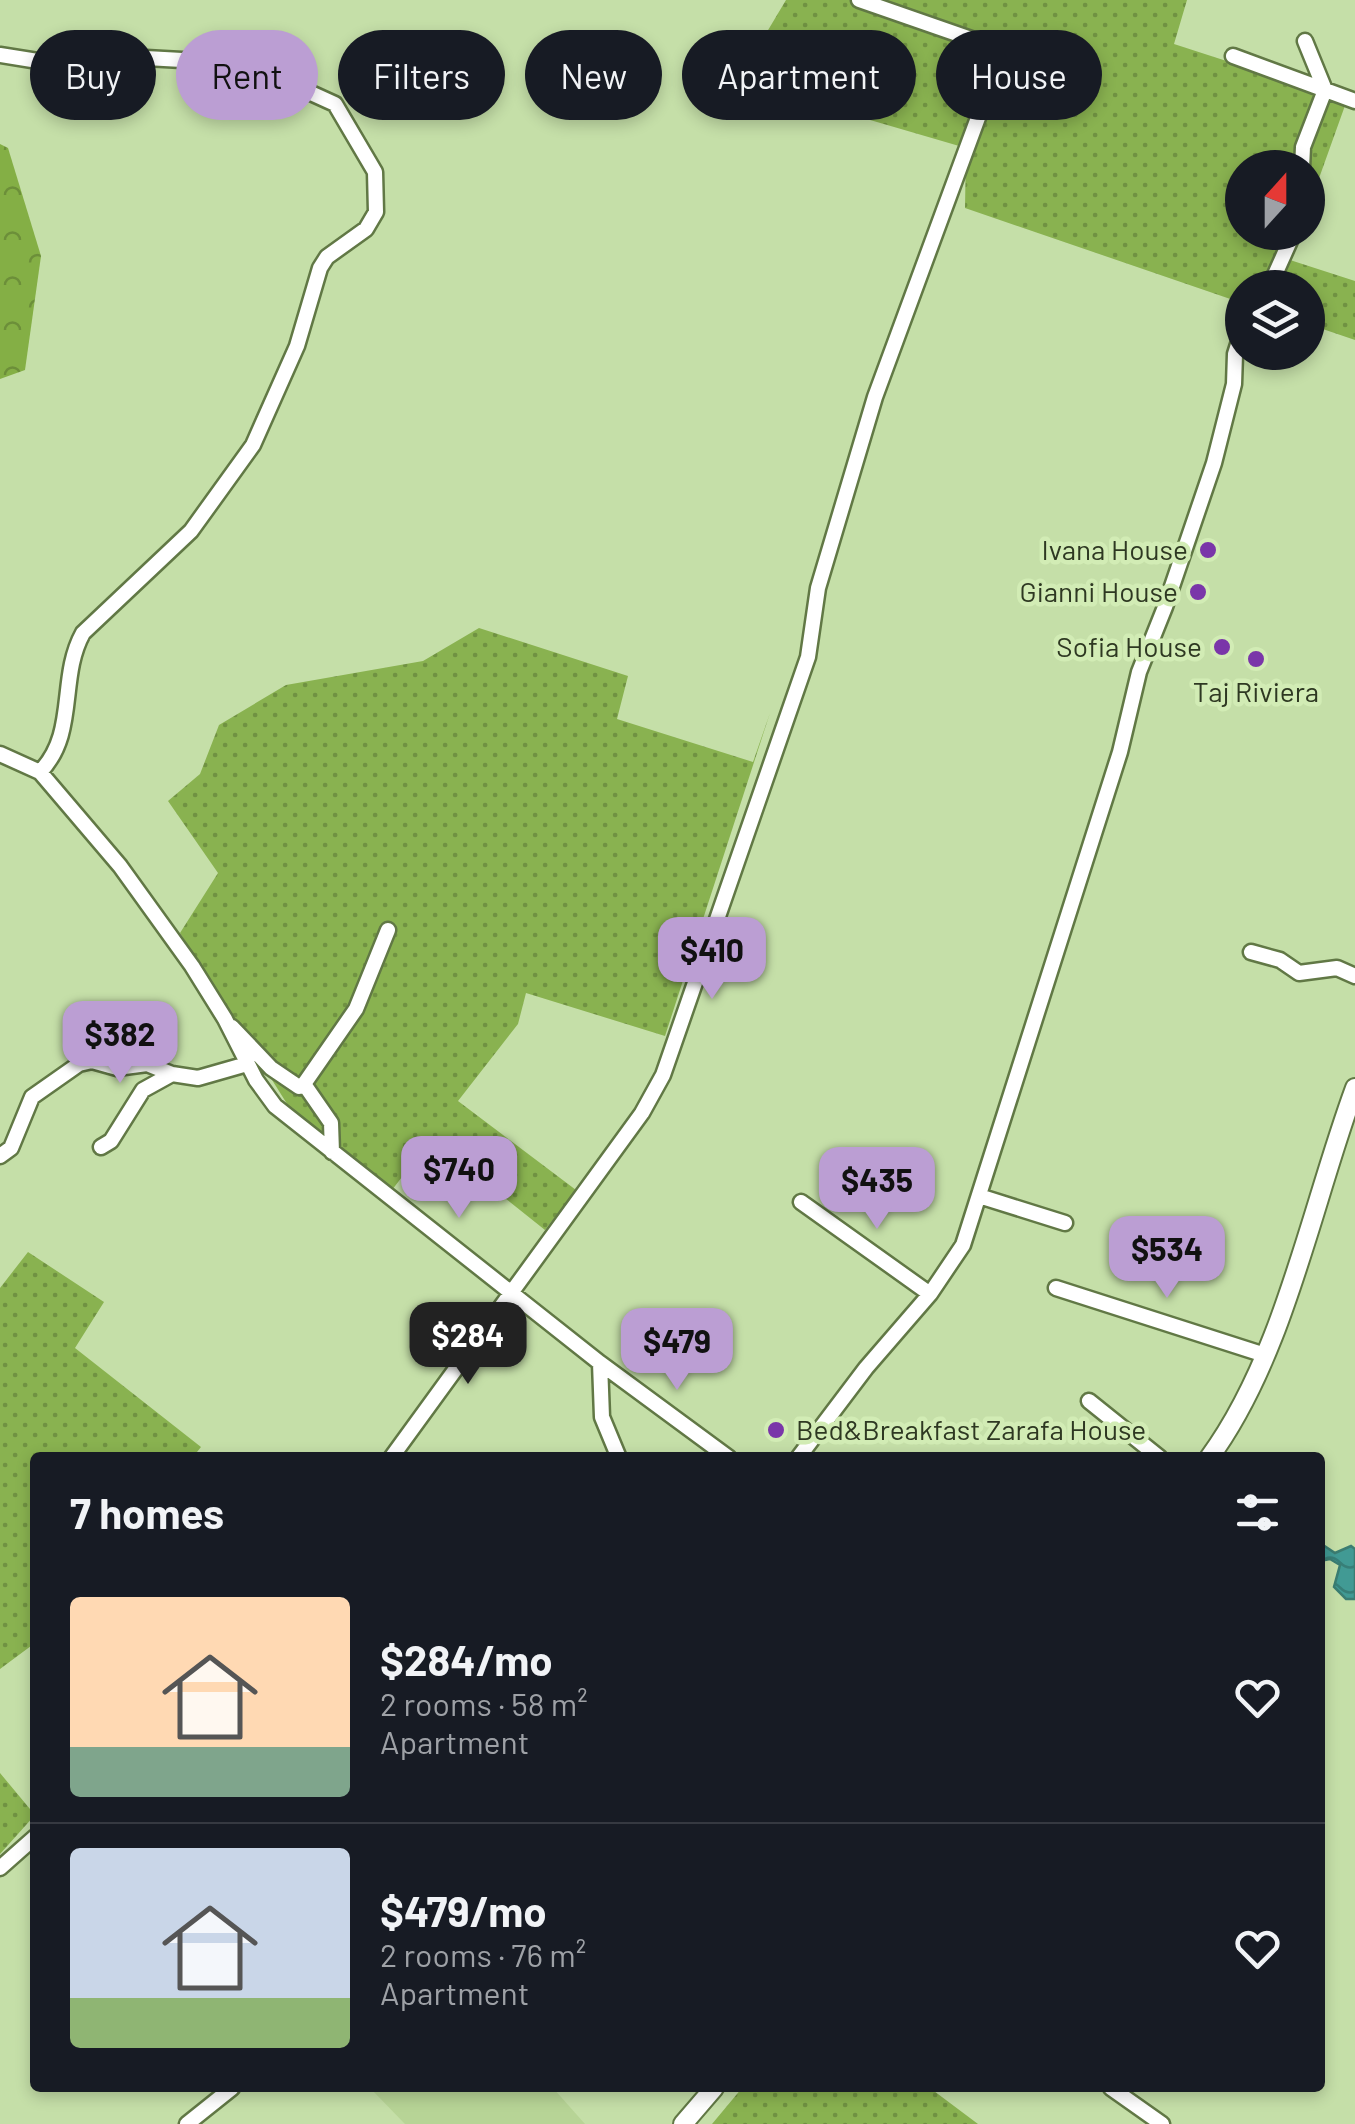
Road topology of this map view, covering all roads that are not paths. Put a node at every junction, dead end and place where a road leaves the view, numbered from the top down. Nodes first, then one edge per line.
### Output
1 (859, 0) edge
2 (1305, 41) dead end
3 (0, 55) edge
4 (1233, 56) dead end
5 (1324, 90) junction
6 (1355, 101) edge
7 (1303, 150) edge
8 (1234, 370) edge
9 (0, 754) edge
10 (40, 772) junction
11 (388, 930) dead end
12 (1251, 952) dead end
13 (1355, 976) edge
14 (225, 1020) junction
15 (247, 1064) junction
16 (172, 1074) junction
17 (304, 1084) junction
18 (1355, 1088) edge
19 (100, 1147) dead end
20 (332, 1152) junction
21 (0, 1156) edge
22 (979, 1196) junction
23 (801, 1202) dead end
24 (1065, 1223) dead end
25 (1056, 1288) dead end
26 (510, 1291) junction
27 (930, 1294) junction
28 (1265, 1354) junction
29 (600, 1363) junction
30 (1089, 1401) dead end
31 (395, 1452) edge
32 (617, 1452) edge
33 (721, 1452) edge
34 (803, 1452) edge
35 (1153, 1452) edge
36 (1214, 1452) edge
37 (30, 1841) edge
38 (0, 1868) edge
39 (227, 2092) edge
40 (711, 2092) edge
41 (1117, 2092) edge
42 (187, 2124) edge
43 (683, 2124) edge
44 (1162, 2124) edge

1 - 26 street
2 - 5 street
3 - 10 street
4 - 5 street
5 - 6 street
5 - 7 street
8 - 22 street
9 - 10 street
10 - 14 street
11 - 17 street
12 - 13 street
14 - 15 street
14 - 17 street
15 - 16 street
15 - 20 street
16 - 19 street
16 - 21 street
17 - 20 street
18 - 28 main road
20 - 26 street
22 - 24 street
22 - 27 street
23 - 27 street
25 - 28 street
26 - 29 street
26 - 31 street
27 - 34 street
28 - 36 main road
29 - 32 street
29 - 33 street
30 - 35 street
37 - 38 street
39 - 42 street
40 - 43 main road
41 - 44 street

